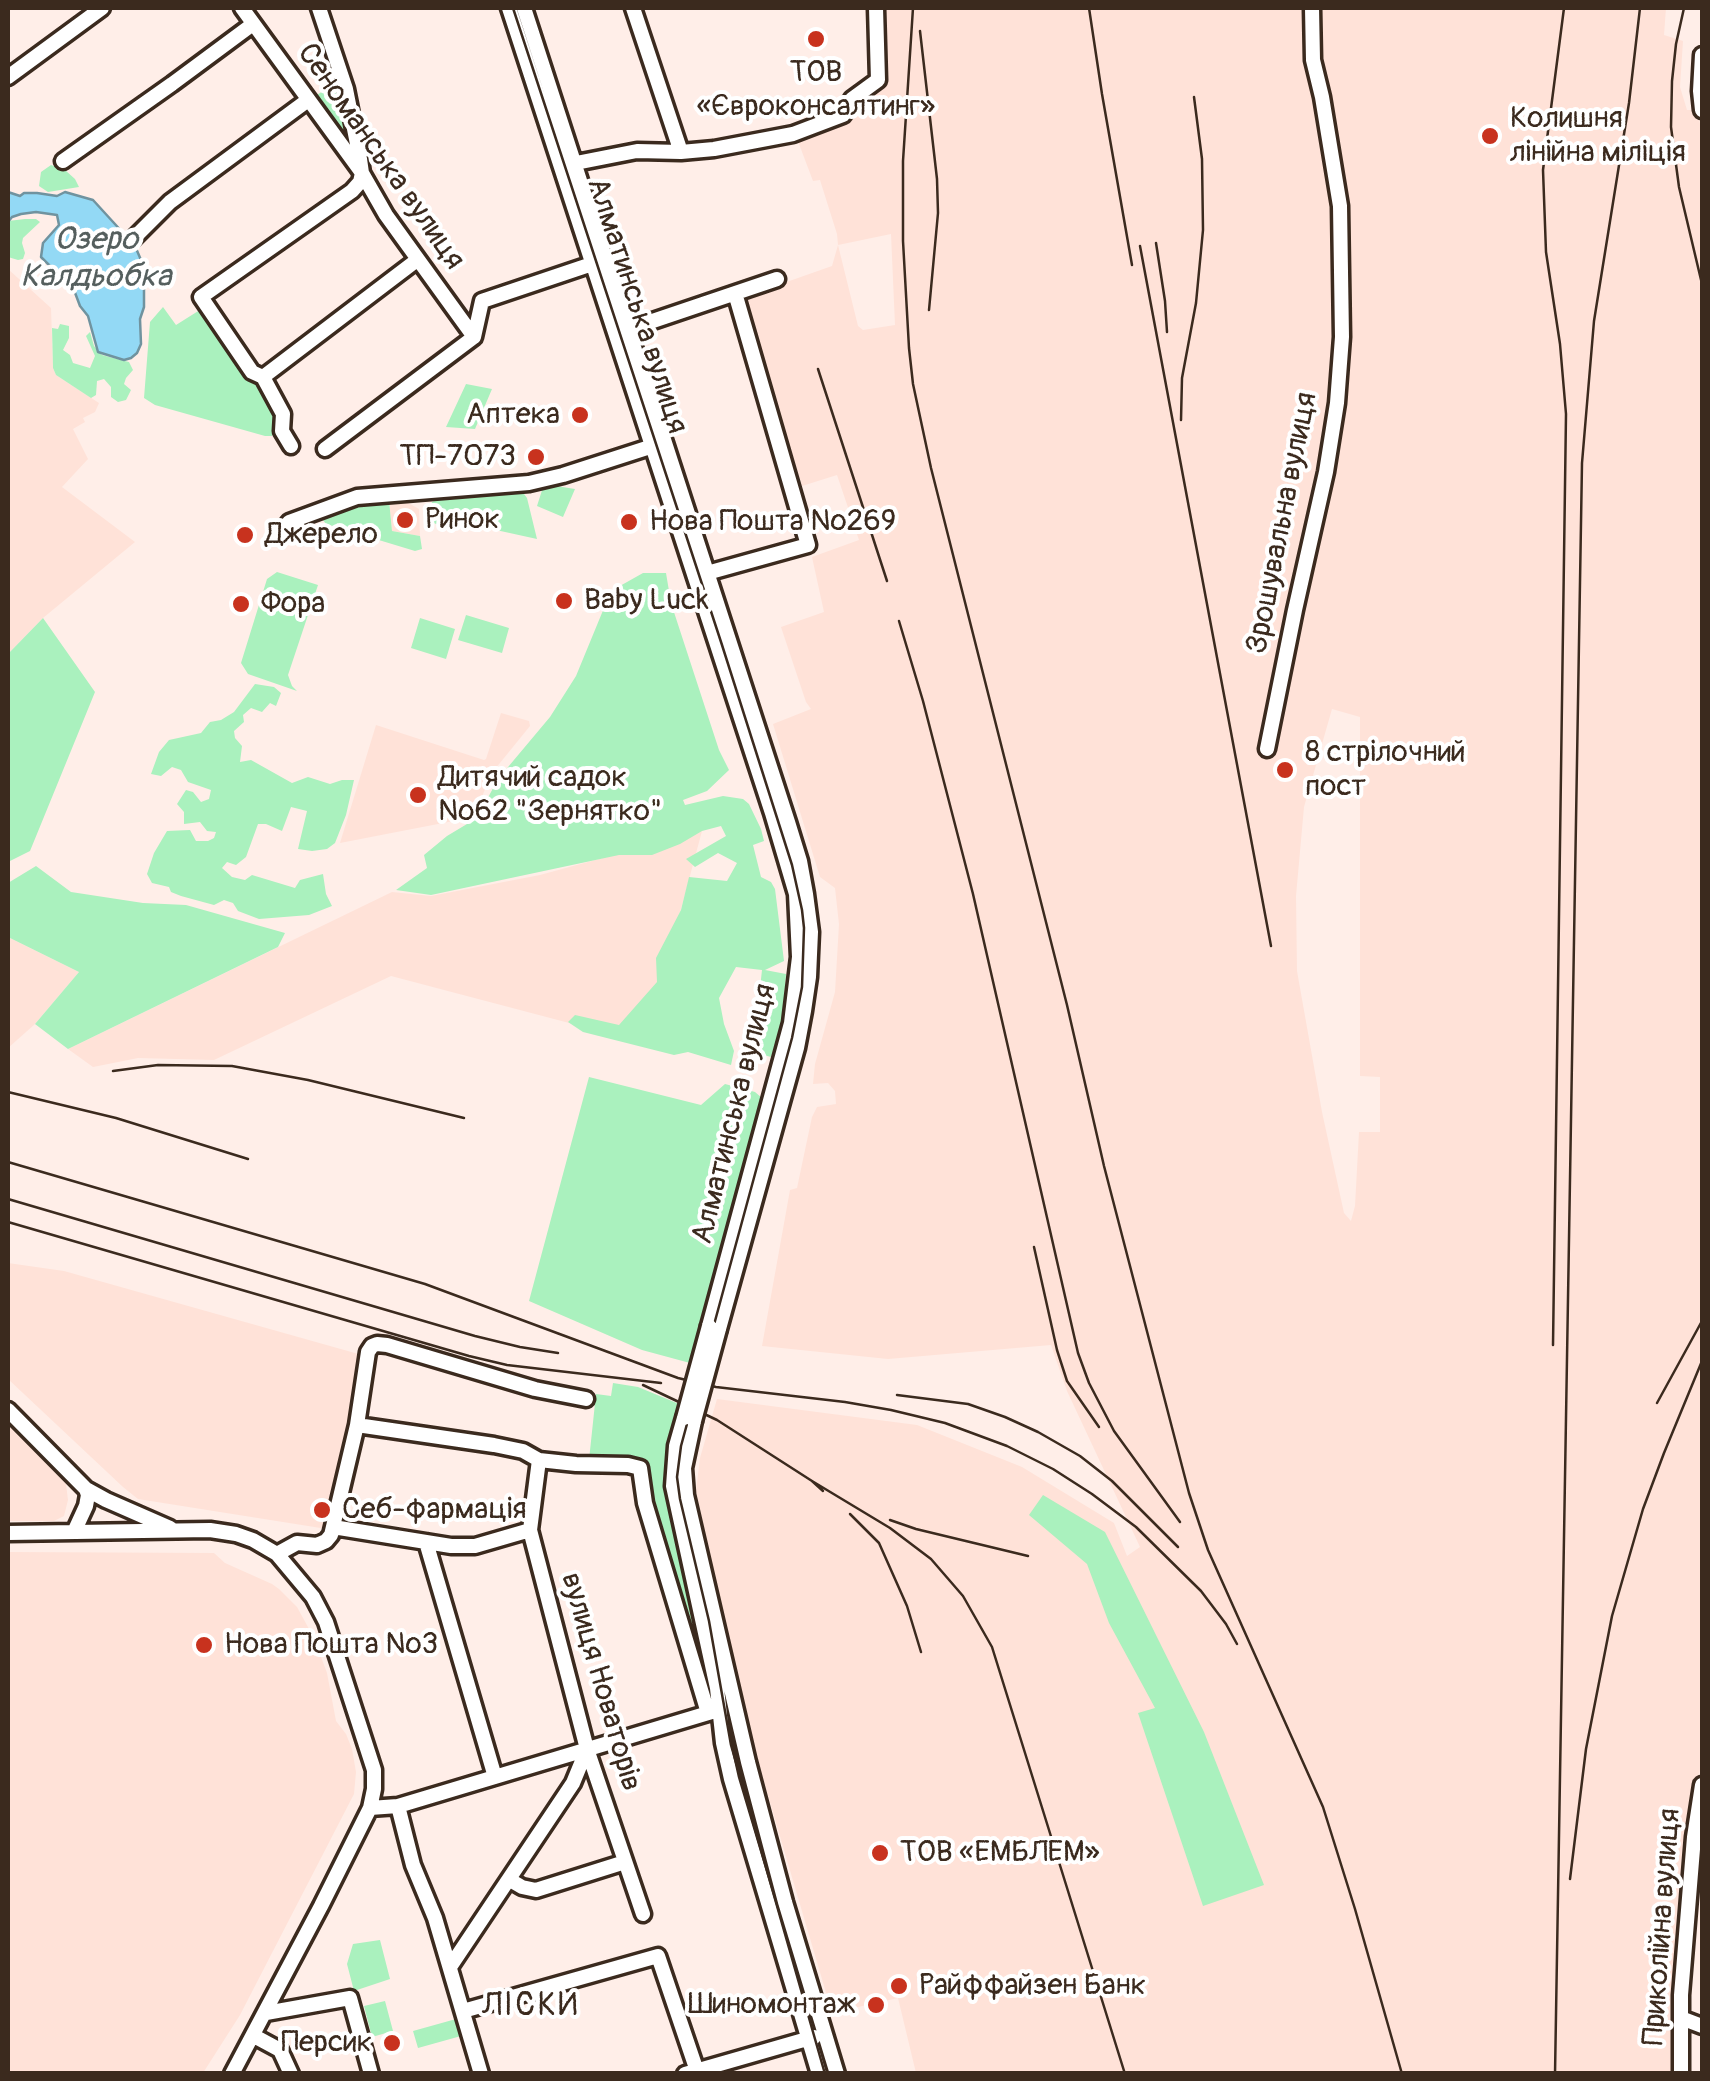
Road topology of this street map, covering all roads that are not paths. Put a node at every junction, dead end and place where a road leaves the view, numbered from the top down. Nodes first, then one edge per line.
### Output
1 (102, 8) edge
2 (242, 8) edge
3 (319, 8) edge
4 (509, 8) edge
5 (524, 8) edge
6 (633, 8) edge
7 (876, 8) edge
8 (1312, 8) edge
9 (253, 24) junction
10 (1702, 56) edge
11 (8, 77) edge
12 (308, 100) junction
13 (1702, 110) edge
14 (681, 152) junction
15 (63, 161) dead end
16 (576, 162) junction
17 (362, 173) junction
18 (133, 240) dead end
19 (417, 260) junction
20 (592, 264) junction
21 (777, 279) dead end
22 (736, 293) junction
23 (629, 328) junction
24 (474, 337) junction
25 (263, 376) junction
26 (291, 446) dead end
27 (653, 446) junction
28 (326, 449) dead end
29 (289, 522) dead end
30 (708, 573) junction
31 (1268, 750) dead end
32 (714, 1328) junction
33 (586, 1399) dead end
34 (8, 1410) edge
35 (357, 1425) junction
36 (540, 1460) junction
37 (86, 1489) junction
38 (333, 1527) junction
39 (175, 1530) junction
40 (530, 1530) junction
41 (8, 1532) edge
42 (74, 1532) junction
43 (426, 1542) junction
44 (277, 1554) junction
45 (720, 1709) junction
46 (587, 1749) junction
47 (495, 1777) junction
48 (1702, 1785) edge
49 (398, 1806) junction
50 (370, 1808) junction
51 (625, 1862) junction
52 (510, 1880) junction
53 (643, 1914) dead end
54 (450, 1967) junction
55 (463, 2011) junction
56 (266, 2013) junction
57 (1681, 2018) junction
58 (1702, 2026) edge
59 (825, 2034) junction
60 (254, 2036) junction
61 (808, 2038) junction
62 (693, 2072) edge
63 (232, 2074) edge
64 (291, 2074) edge
65 (371, 2074) edge
66 (481, 2074) edge
67 (819, 2074) edge
68 (837, 2074) edge
69 (1681, 2074) edge

1 - 11 street
2 - 9 street, Сеноманська вулиця
3 - 17 street
4 - 20 street, Алматинська вулиця
5 - 16 street, Алматинська вулиця
6 - 14 street
7 - 14 street
8 - 31 street, Зрошувальна вулиця
9 - 12 street, Сеноманська вулиця
9 - 15 street
10 - 13 street
12 - 17 street, Сеноманська вулиця
12 - 18 street
14 - 16 street
16 - 23 street, Алматинська вулиця
17 - 19 street, Сеноманська вулиця
17 - 25 street
19 - 24 street, Сеноманська вулиця
19 - 25 street
20 - 24 street
20 - 27 street, Алматинська вулиця
21 - 22 street
22 - 23 street
22 - 30 street
23 - 30 street, Алматинська вулиця
24 - 28 street
25 - 26 street
27 - 29 street
27 - 32 street, Алматинська вулиця
30 - 32 street, Алматинська вулиця
32 - 45 street, Алматинська вулиця, bridge
33 - 35 street
34 - 37 street
35 - 36 street
35 - 38 street
36 - 40 street, вулиця Новаторів
36 - 45 street, Алматинська вулиця
37 - 39 street
37 - 42 street
38 - 43 street
38 - 44 street
39 - 42 street
39 - 44 street
40 - 43 street
40 - 46 street, вулиця Новаторів
41 - 42 street
43 - 47 street
44 - 50 street
45 - 46 street
45 - 59 street, Алматинська вулиця
45 - 61 street, Алматинська вулиця
46 - 47 street
46 - 51 street, вулиця Новаторів
46 - 52 street
47 - 49 street
48 - 57 street, Приколійна вулиця
49 - 50 street
49 - 54 street
50 - 56 street
51 - 52 street
51 - 53 street, вулиця Новаторів
52 - 54 street
54 - 55 street
55 - 62 street
55 - 66 street
56 - 60 street
56 - 65 street
57 - 58 street
57 - 69 street, Приколійна вулиця
59 - 61 street
59 - 68 street, Алматинська вулиця
60 - 63 street
60 - 64 street
61 - 62 street
61 - 67 street, Алматинська вулиця

